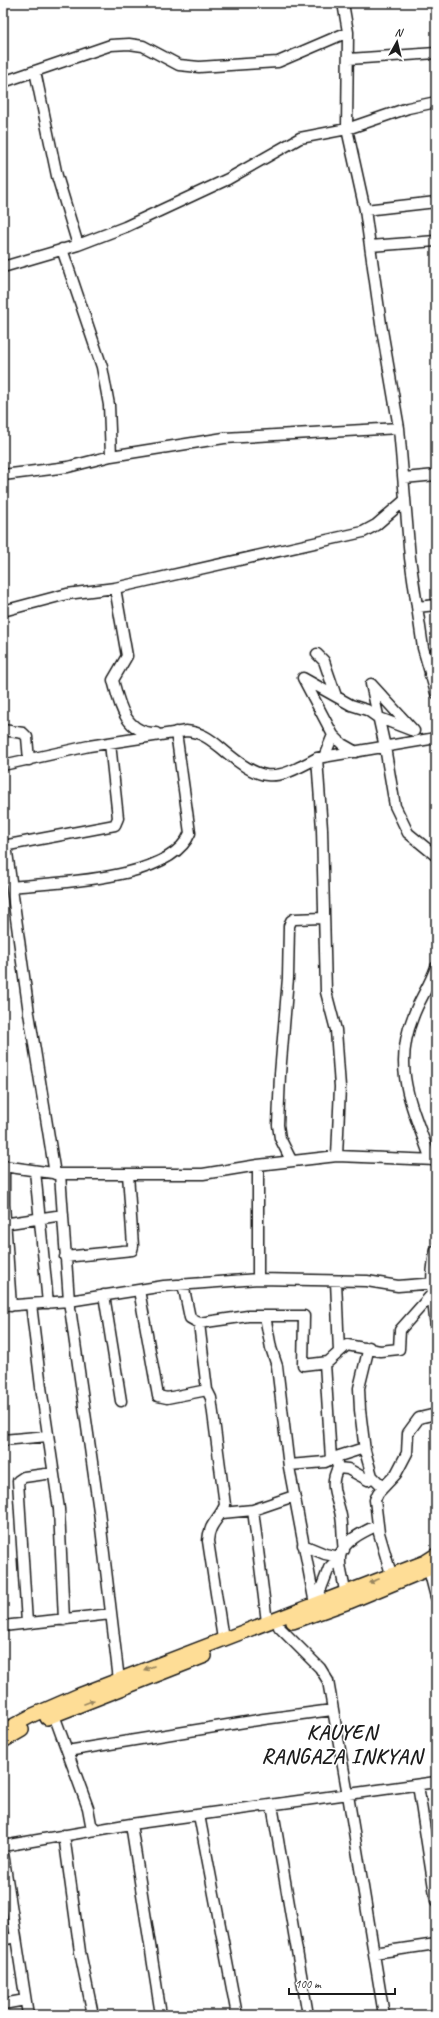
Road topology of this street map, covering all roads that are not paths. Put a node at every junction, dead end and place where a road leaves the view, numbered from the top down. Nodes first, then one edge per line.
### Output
1 (343, 3) edge
2 (348, 32) junction
3 (436, 53) edge
4 (349, 59) junction
5 (35, 71) junction
6 (3, 82) edge
7 (436, 102) edge
8 (347, 129) junction
9 (436, 202) edge
10 (365, 210) junction
11 (436, 241) edge
12 (78, 246) junction
13 (370, 246) junction
14 (62, 249) junction
15 (3, 267) edge
16 (399, 428) junction
17 (111, 456) junction
18 (3, 475) edge
19 (436, 475) edge
20 (404, 478) junction
21 (405, 500) junction
22 (115, 588) junction
23 (436, 605) edge
24 (417, 607) junction
25 (3, 611) edge
26 (436, 652) edge
27 (317, 654) dead end
28 (430, 676) junction
29 (436, 693) edge
30 (336, 696) junction
31 (379, 718) junction
32 (3, 730) edge
33 (414, 731) junction
34 (176, 732) junction
35 (333, 735) junction
36 (433, 738) edge
37 (110, 743) junction
38 (385, 747) junction
39 (356, 752) junction
40 (321, 758) junction
41 (29, 760) junction
42 (3, 765) edge
43 (4, 846) edge
44 (436, 856) edge
45 (12, 888) junction
46 (323, 918) junction
47 (436, 967) edge
48 (337, 1156) junction
49 (291, 1160) junction
50 (434, 1160) edge
51 (258, 1165) junction
52 (4, 1166) edge
53 (35, 1171) junction
54 (58, 1174) junction
55 (128, 1174) junction
56 (63, 1215) junction
57 (39, 1218) junction
58 (4, 1224) edge
59 (436, 1250) edge
60 (65, 1257) junction
61 (258, 1279) junction
62 (336, 1281) junction
63 (183, 1284) junction
64 (433, 1287) edge
65 (139, 1290) junction
66 (104, 1295) junction
67 (69, 1301) junction
68 (48, 1303) junction
69 (31, 1304) junction
70 (7, 1306) edge
71 (265, 1316) junction
72 (199, 1323) junction
73 (436, 1326) edge
74 (369, 1347) junction
75 (339, 1352) junction
76 (325, 1363) junction
77 (207, 1390) junction
78 (121, 1401) dead end
79 (436, 1414) edge
80 (48, 1436) junction
81 (3, 1440) edge
82 (364, 1448) junction
83 (334, 1458) junction
84 (288, 1465) junction
85 (338, 1468) junction
86 (53, 1473) junction
87 (372, 1476) junction
88 (383, 1487) junction
89 (294, 1496) junction
90 (253, 1510) junction
91 (222, 1513) junction
92 (378, 1525) junction
93 (303, 1545) junction
94 (342, 1554) junction
95 (436, 1555) edge
96 (432, 1568) edge
97 (390, 1574) junction
98 (345, 1592) junction
99 (436, 1597) edge
100 (315, 1604) junction
101 (111, 1614) junction
102 (64, 1620) junction
103 (26, 1623) junction
104 (273, 1625) junction
105 (3, 1626) edge
106 (224, 1639) junction
107 (119, 1680) junction
108 (332, 1710) junction
109 (54, 1715) junction
110 (3, 1731) edge
111 (3, 1742) edge
112 (67, 1751) junction
113 (436, 1782) edge
114 (418, 1785) junction
115 (348, 1795) junction
116 (272, 1806) junction
117 (199, 1815) junction
118 (131, 1824) junction
119 (96, 1830) junction
120 (64, 1835) junction
121 (3, 1846) edge
122 (3, 1855) edge
123 (6, 1895) edge
124 (436, 1901) edge
125 (15, 1937) junction
126 (3, 1940) edge
127 (436, 1944) edge
128 (374, 1953) junction
129 (25, 2000) junction
130 (3, 2004) edge
131 (28, 2015) edge
132 (93, 2015) edge
133 (161, 2015) edge
134 (237, 2015) edge
135 (308, 2015) edge
136 (384, 2015) edge

1 - 2 street
2 - 4 street
2 - 5 street
3 - 4 street
4 - 8 street
5 - 6 street
5 - 12 street
7 - 8 street
8 - 10 street
8 - 12 street
9 - 10 street
10 - 13 street
11 - 13 street
12 - 14 street
13 - 16 street
14 - 15 street
14 - 17 street
16 - 17 street
16 - 20 street
17 - 18 street
19 - 20 street
20 - 21 street
21 - 22 street
21 - 24 street
22 - 25 street
22 - 34 street
23 - 24 street
24 - 28 street
26 - 28 street
27 - 30 street
28 - 29 street
30 - 31 street
30 - 35 street
31 - 33 street
31 - 33 street
31 - 38 street
32 - 41 street
33 - 36 street
34 - 37 street
34 - 40 street
34 - 45 street
35 - 39 street
35 - 40 street
36 - 38 street
37 - 41 street
37 - 43 street
38 - 39 street
38 - 44 street
39 - 40 street
40 - 46 street
41 - 42 street
43 - 45 street
45 - 54 street
46 - 48 street
46 - 49 street
47 - 50 street
48 - 49 street
48 - 50 street
49 - 51 street
51 - 55 street
51 - 61 street
52 - 53 street
52 - 58 street
53 - 54 street
53 - 57 street
54 - 55 street
54 - 56 street
55 - 60 street
56 - 57 street
56 - 60 street
57 - 58 street
57 - 68 street
58 - 70 street
59 - 64 street
60 - 67 street
61 - 62 street
61 - 63 street
62 - 64 street
62 - 75 street
63 - 65 street
63 - 72 street
64 - 73 street
64 - 74 street
65 - 66 street
65 - 77 street
66 - 67 street
66 - 78 street
67 - 68 street
67 - 101 street
68 - 69 street
69 - 70 street
69 - 80 street
71 - 72 street
71 - 76 street
71 - 84 street
72 - 77 street
74 - 75 street
74 - 82 street
75 - 76 street
76 - 83 street
77 - 91 street
79 - 88 street
80 - 81 street
80 - 86 street
82 - 83 street
82 - 87 street
83 - 84 street
83 - 85 street
84 - 89 street
85 - 87 street
85 - 94 street
86 - 102 street
86 - 103 street
87 - 88 street
88 - 92 street
89 - 90 street
89 - 93 street
90 - 91 street
90 - 104 street
91 - 106 street
92 - 94 street
92 - 97 street
93 - 94 street
93 - 100 street
94 - 98 street
94 - 100 street
95 - 97 main road
96 - 99 street
96 - 104 main road
97 -> 98 main road
98 - 100 main road
100 - 104 main road
101 - 102 street
101 - 107 street
102 - 103 street
103 - 105 street
104 - 106 main road
104 - 108 street
109 -> 104 main road
106 -> 107 main road
107 - 110 main road
108 - 112 street
108 - 115 street
109 - 111 main road
109 - 112 street
112 - 119 street
113 - 114 street
114 - 115 street
114 - 124 street
115 - 116 street
115 - 128 street
116 - 117 street
116 - 135 street
117 - 118 street
117 - 134 street
118 - 119 street
118 - 133 street
119 - 120 street
120 - 121 street
120 - 132 street
122 - 123 street
123 - 125 street
125 - 126 street
125 - 129 street
127 - 128 street
128 - 136 street
129 - 130 street
129 - 131 street

